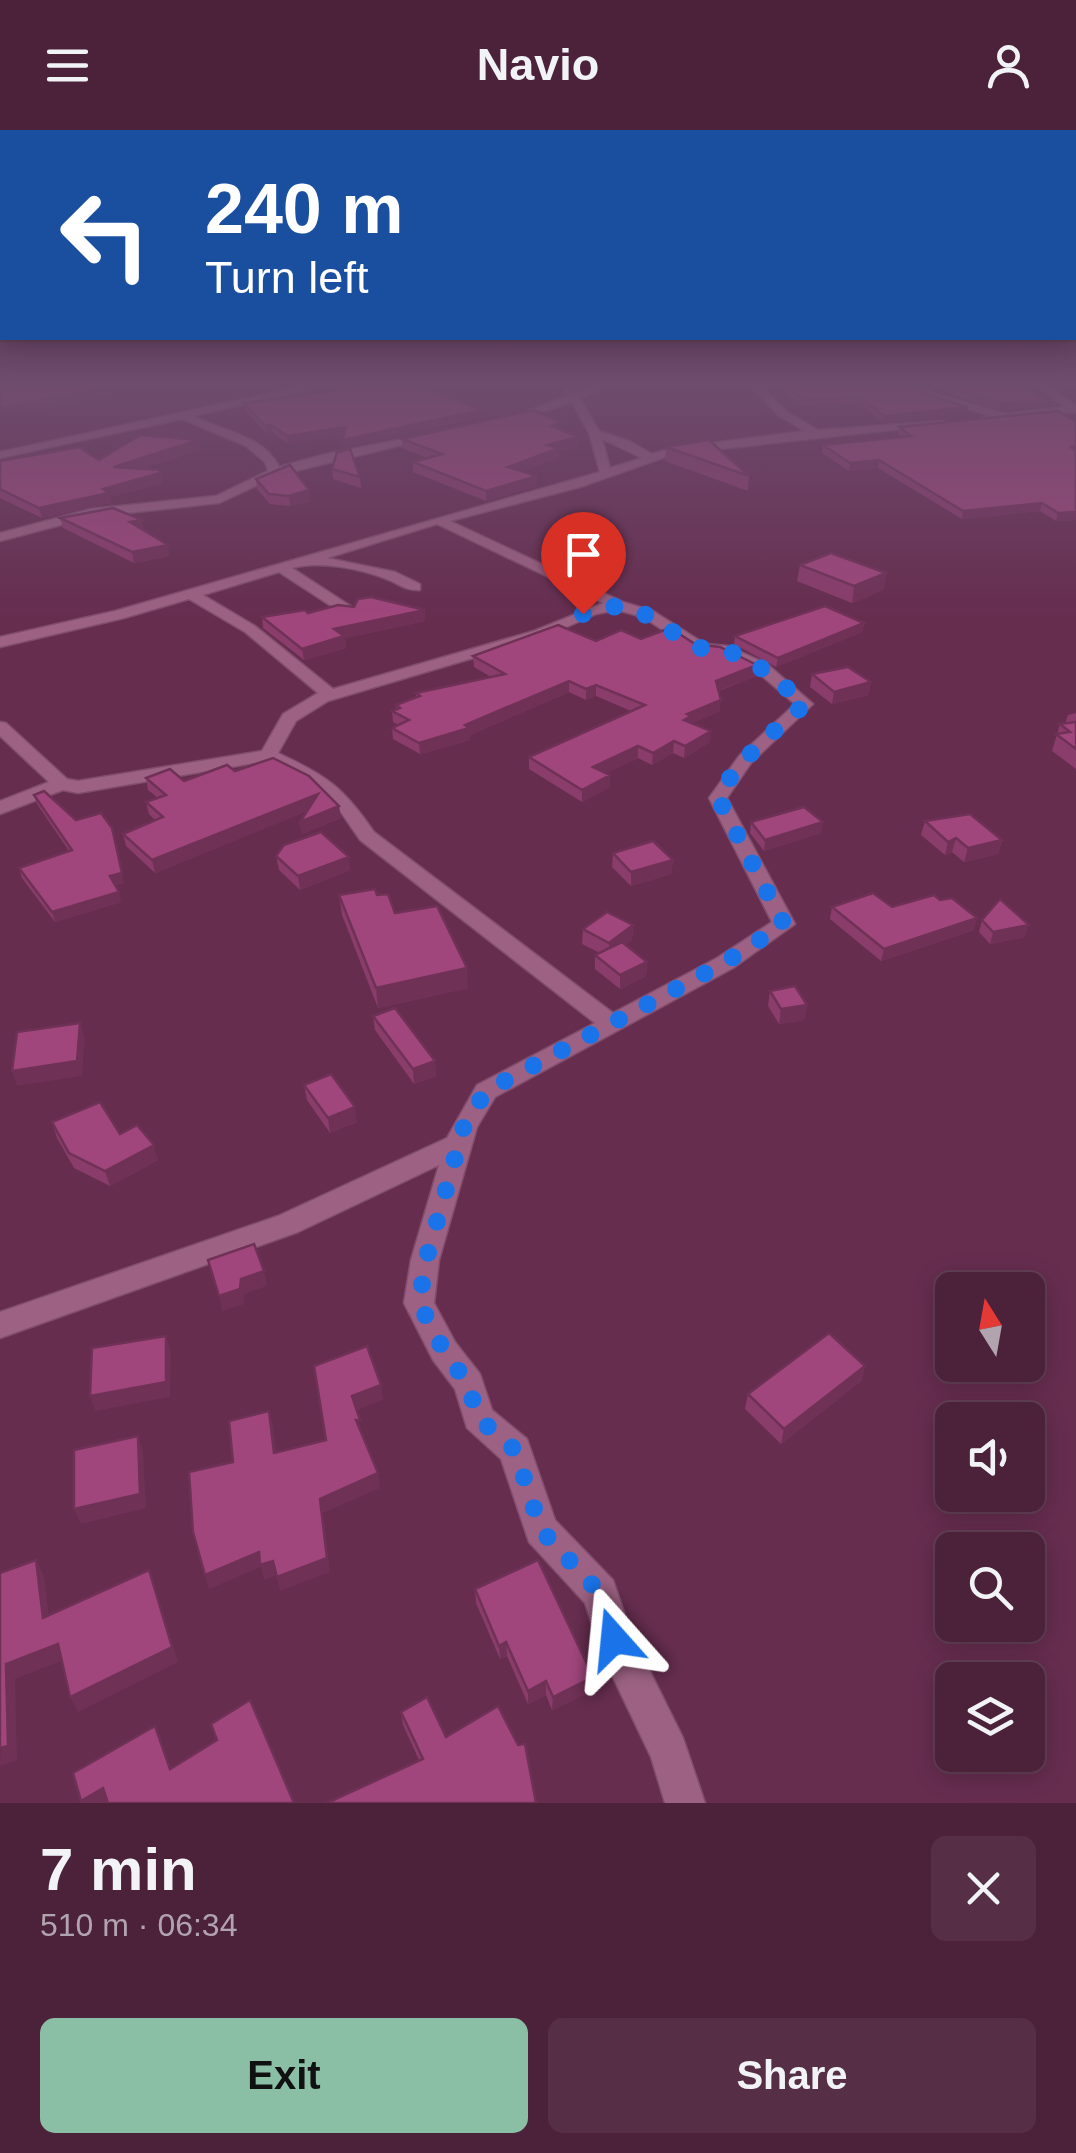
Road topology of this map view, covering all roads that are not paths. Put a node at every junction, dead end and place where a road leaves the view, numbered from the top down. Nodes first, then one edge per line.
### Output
1 (273, 462) edge
2 (309, 462) edge
3 (603, 462) edge
4 (637, 462) edge
5 (276, 472) junction
6 (606, 474) junction
7 (438, 520) junction
8 (0, 537) edge
9 (311, 558) junction
10 (281, 568) junction
11 (415, 587) dead end
12 (191, 594) junction
13 (618, 604) junction
14 (350, 612) edge
15 (0, 642) edge
16 (329, 694) junction
17 (0, 727) edge
18 (268, 755) junction
19 (61, 784) junction
20 (0, 808) edge
21 (611, 1023) junction
22 (459, 1144) junction
23 (0, 1325) edge
24 (685, 1803) edge

1 - 5 street
2 - 5 street
3 - 6 street
4 - 6 street
5 - 8 street
6 - 7 street
7 - 9 street
7 - 13 street
9 - 10 street
9 - 11 street
10 - 12 street
10 - 14 street
12 - 15 street
12 - 16 street
13 - 16 street
13 - 21 street
16 - 18 street
17 - 19 street
18 - 19 street
18 - 21 street
19 - 20 street
21 - 22 street
22 - 23 street
22 - 24 street

